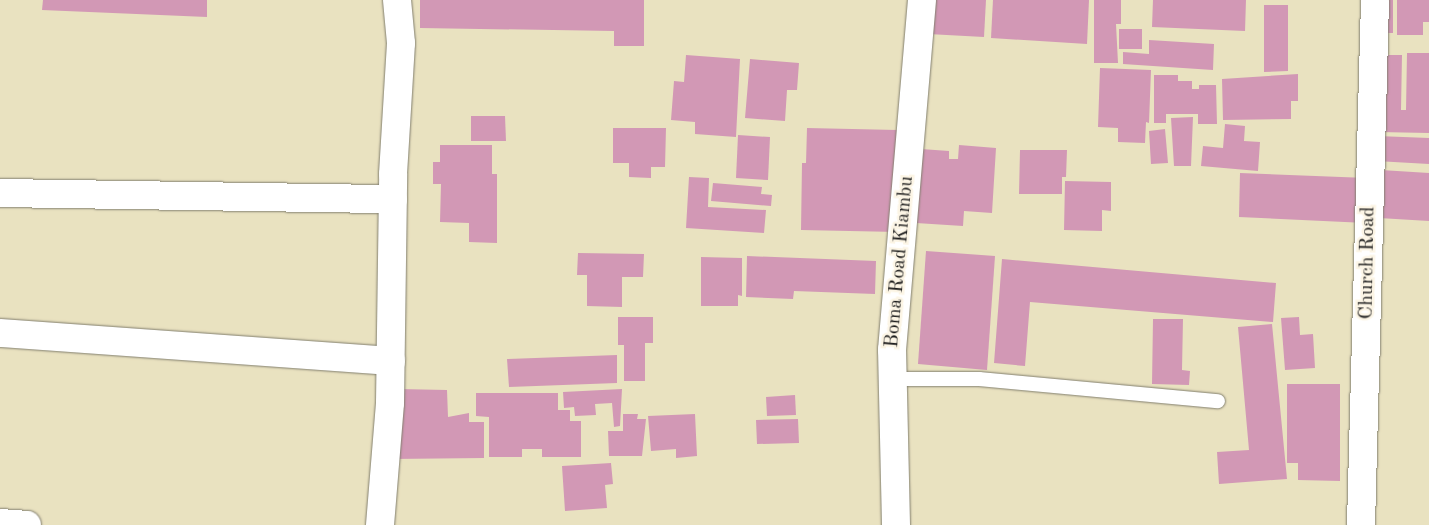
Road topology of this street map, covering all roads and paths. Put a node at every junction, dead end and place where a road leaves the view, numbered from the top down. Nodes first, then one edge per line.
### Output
1 (397, 0) edge
2 (922, 0) edge
3 (1375, 0) edge
4 (0, 193) edge
5 (393, 199) junction
6 (0, 333) edge
7 (390, 361) junction
8 (893, 379) junction
9 (1218, 401) dead end
10 (0, 523) edge
11 (28, 525) edge
12 (380, 525) edge
13 (896, 525) edge
14 (1361, 525) edge

1 - 5 street
2 - 8 street, Boma Road Kiambu
3 - 14 street, Church Road
4 - 5 street
5 - 7 street
6 - 7 street
7 - 12 street
8 - 9 lane
8 - 13 street, Boma Road Kiambu
10 - 11 street

